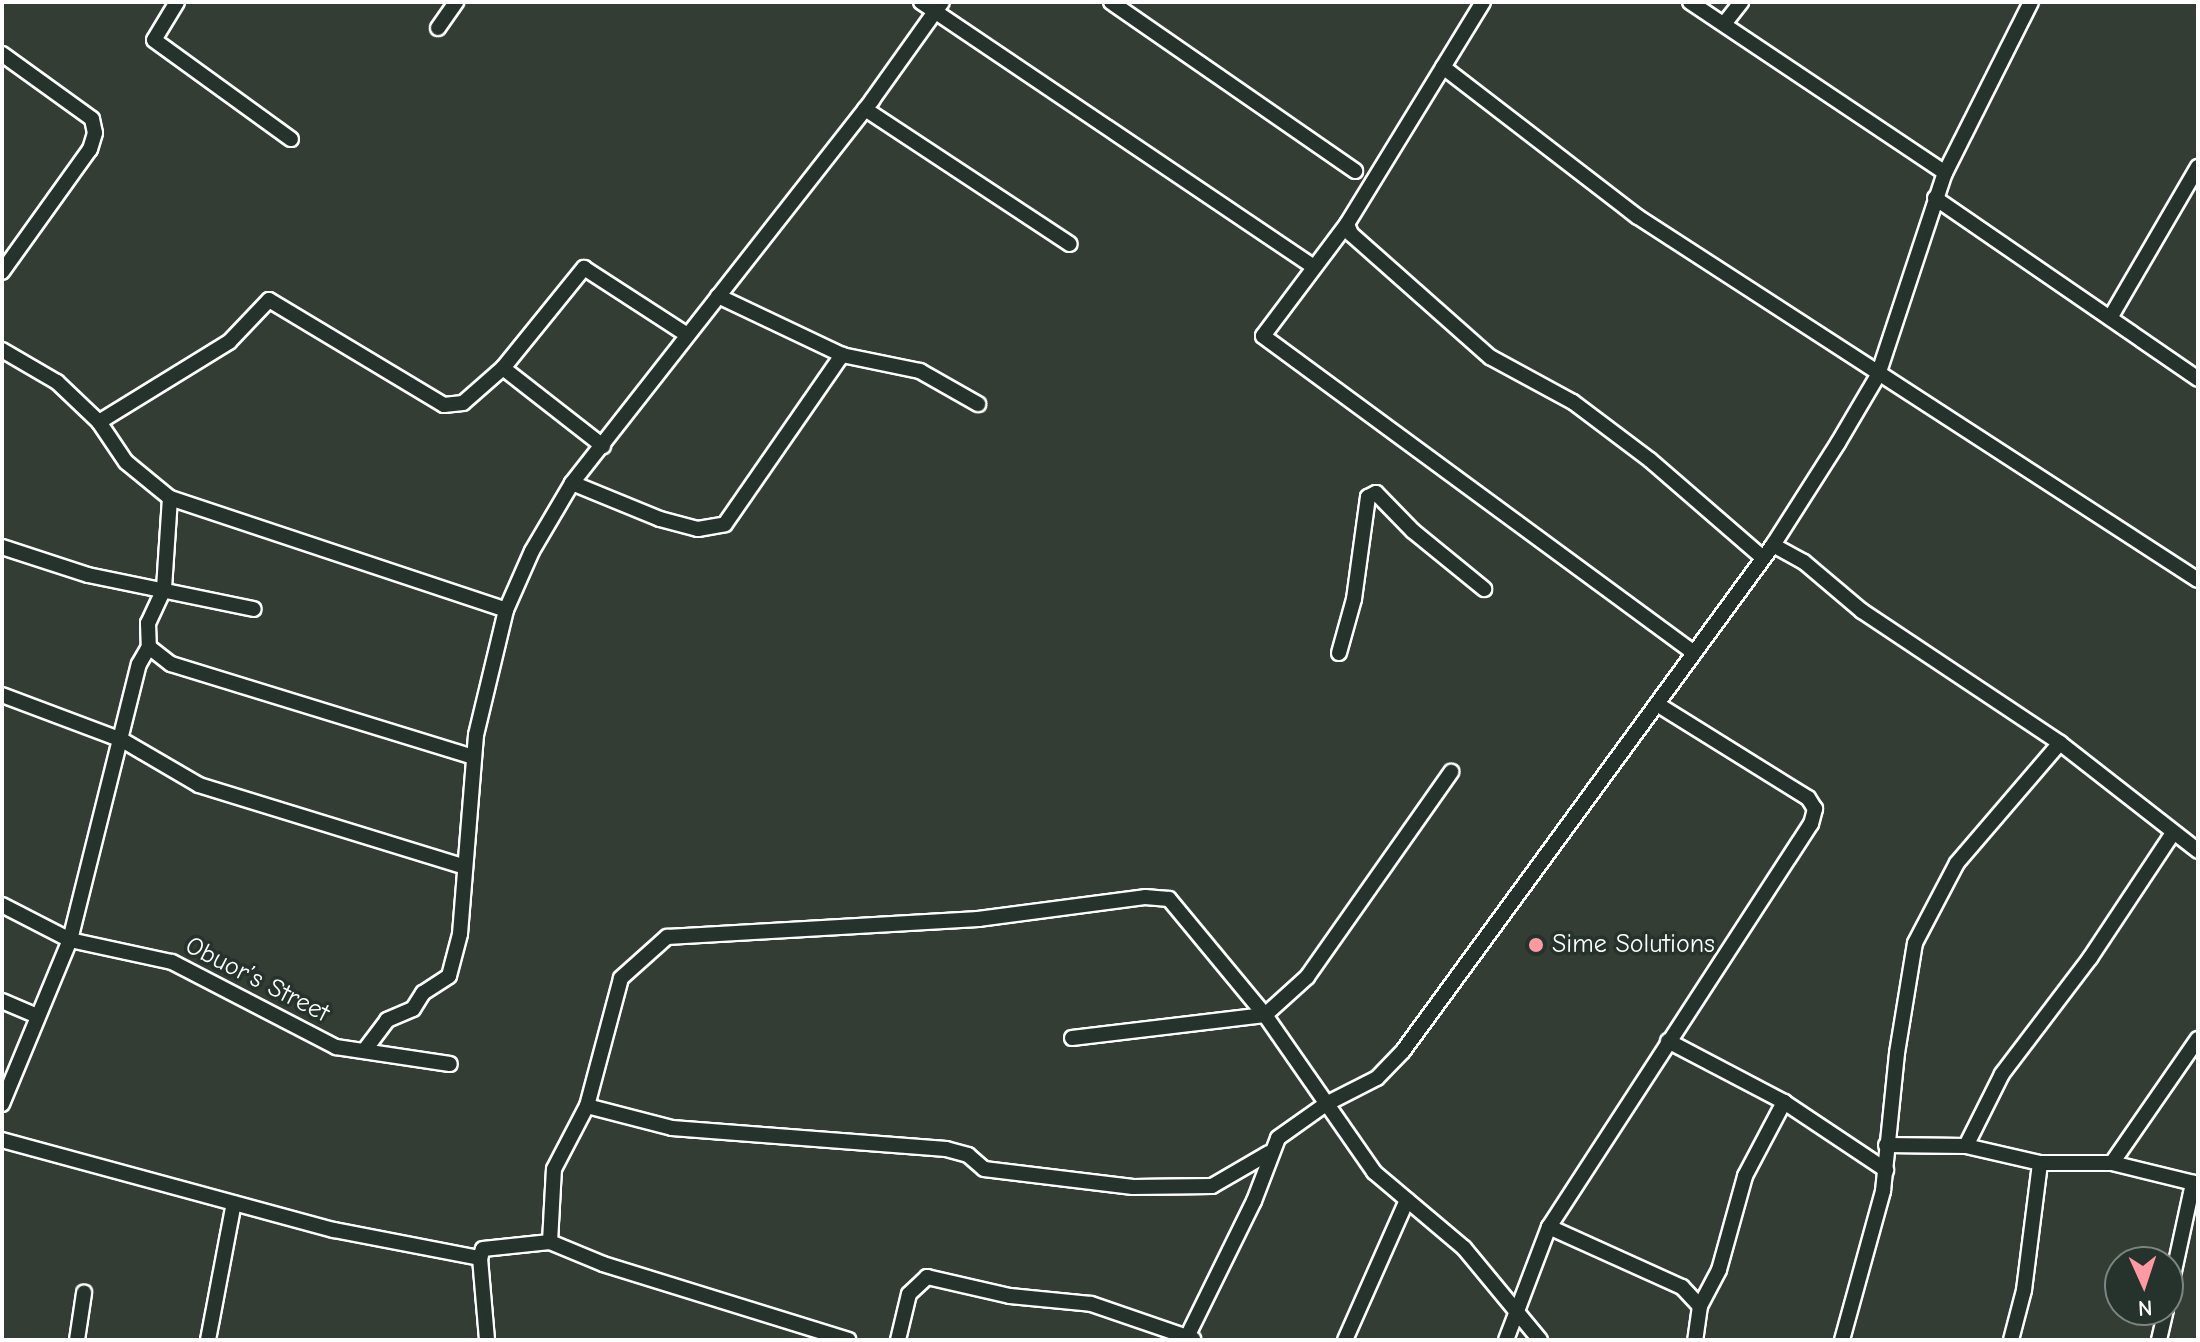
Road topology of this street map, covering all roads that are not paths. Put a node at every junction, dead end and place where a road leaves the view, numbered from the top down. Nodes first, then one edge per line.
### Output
1 (177, 2) edge
2 (456, 2) edge
3 (921, 2) edge
4 (1111, 2) edge
5 (1690, 2) edge
6 (1741, 2) edge
7 (2031, 2) edge
8 (1477, 4) edge
9 (938, 7) edge
10 (1724, 24) junction
11 (438, 28) dead end
12 (2, 54) edge
13 (1443, 67) junction
14 (865, 109) junction
15 (291, 139) dead end
16 (2198, 167) edge
17 (1355, 171) dead end
18 (1945, 173) junction
19 (1935, 198) junction
20 (1347, 224) junction
21 (1070, 244) dead end
22 (1314, 267) junction
23 (2, 272) edge
24 (718, 296) junction
25 (2110, 318) junction
26 (687, 335) junction
27 (2, 350) edge
28 (842, 355) junction
29 (503, 368) junction
30 (1878, 375) junction
31 (2198, 379) edge
32 (978, 404) dead end
33 (99, 422) junction
34 (603, 446) junction
35 (572, 483) junction
36 (170, 498) junction
37 (1773, 545) junction
38 (2, 547) edge
39 (1763, 558) junction
40 (2198, 580) edge
41 (164, 589) junction
42 (1484, 589) dead end
43 (254, 609) dead end
44 (506, 610) junction
45 (149, 647) junction
46 (1339, 653) dead end
47 (1694, 653) junction
48 (2, 695) edge
49 (1657, 704) junction
50 (122, 740) junction
51 (2060, 743) junction
52 (473, 757) junction
53 (1451, 772) dead end
54 (2173, 833) junction
55 (2198, 851) edge
56 (463, 866) junction
57 (2, 905) edge
58 (70, 940) junction
59 (2, 1001) edge
60 (1265, 1015) junction
61 (37, 1016) junction
62 (1072, 1038) dead end
63 (2198, 1039) edge
64 (1668, 1041) junction
65 (364, 1051) junction
66 (450, 1064) dead end
67 (1784, 1102) junction
68 (2, 1104) edge
69 (1326, 1104) junction
70 (587, 1106) junction
71 (2, 1140) edge
72 (1886, 1145) junction
73 (1966, 1146) junction
74 (1269, 1153) junction
75 (2040, 1163) junction
76 (2112, 1163) junction
77 (1886, 1170) junction
78 (2196, 1184) edge
79 (1407, 1200) junction
80 (234, 1203) junction
81 (1549, 1227) junction
82 (550, 1242) junction
83 (2181, 1246) edge
84 (480, 1258) junction
85 (84, 1293) dead end
86 (1700, 1306) junction
87 (1517, 1307) junction
88 (1192, 1338) edge
89 (77, 1340) edge
90 (208, 1340) edge
91 (487, 1340) edge
92 (848, 1340) edge
93 (898, 1340) edge
94 (1345, 1340) edge
95 (1506, 1340) edge
96 (1540, 1340) edge
97 (1695, 1340) edge
98 (1842, 1340) edge
99 (2011, 1340) edge

1 - 15 street
2 - 11 street
3 - 9 street
4 - 17 street
5 - 10 street
6 - 10 street
7 - 18 street
8 - 13 street
9 - 14 street
9 - 22 street
10 - 18 street
12 - 23 street
13 - 20 street
13 - 30 street
14 - 21 street
14 - 24 street
16 - 25 street
18 - 19 street
19 - 25 street
19 - 30 street
20 - 22 street
20 - 39 street
22 - 47 street
24 - 26 street
24 - 28 street
25 - 31 street
26 - 29 street
26 - 34 street
27 - 33 street
28 - 32 street
28 - 35 street
29 - 33 street
29 - 34 street
30 - 37 street
30 - 40 street
33 - 36 street
34 - 35 street
35 - 44 street
36 - 41 street
36 - 44 street
37 - 39 street
37 - 51 street
38 - 41 street
39 - 47 street
41 - 43 street
41 - 45 street
42 - 46 street
44 - 52 street
45 - 50 street
45 - 52 street
47 - 49 street
48 - 50 street
49 - 64 street
49 - 69 street
50 - 56 street
50 - 58 street
51 - 54 street
51 - 72 street
52 - 56 street
53 - 60 street
54 - 55 street
54 - 73 street
56 - 65 street
57 - 58 street, Obuor’s Street
58 - 61 street
58 - 65 street, Obuor’s Street
59 - 61 street
60 - 62 street
60 - 69 street
60 - 70 street
61 - 68 street
63 - 76 street
64 - 67 street
64 - 81 street
65 - 66 street, Obuor’s Street
67 - 77 street
67 - 86 street
69 - 74 street
69 - 79 street
70 - 74 street
70 - 82 street
71 - 80 street
72 - 73 street
72 - 77 street
73 - 75 street
74 - 88 street
75 - 76 street
75 - 99 street
76 - 78 street
77 - 98 street
78 - 83 street
79 - 87 street
79 - 94 street
80 - 84 street
80 - 90 street
81 - 86 street
81 - 87 street
82 - 84 street
82 - 92 street
84 - 91 street
85 - 89 street
86 - 97 street
87 - 95 street
87 - 96 street
88 - 93 street

